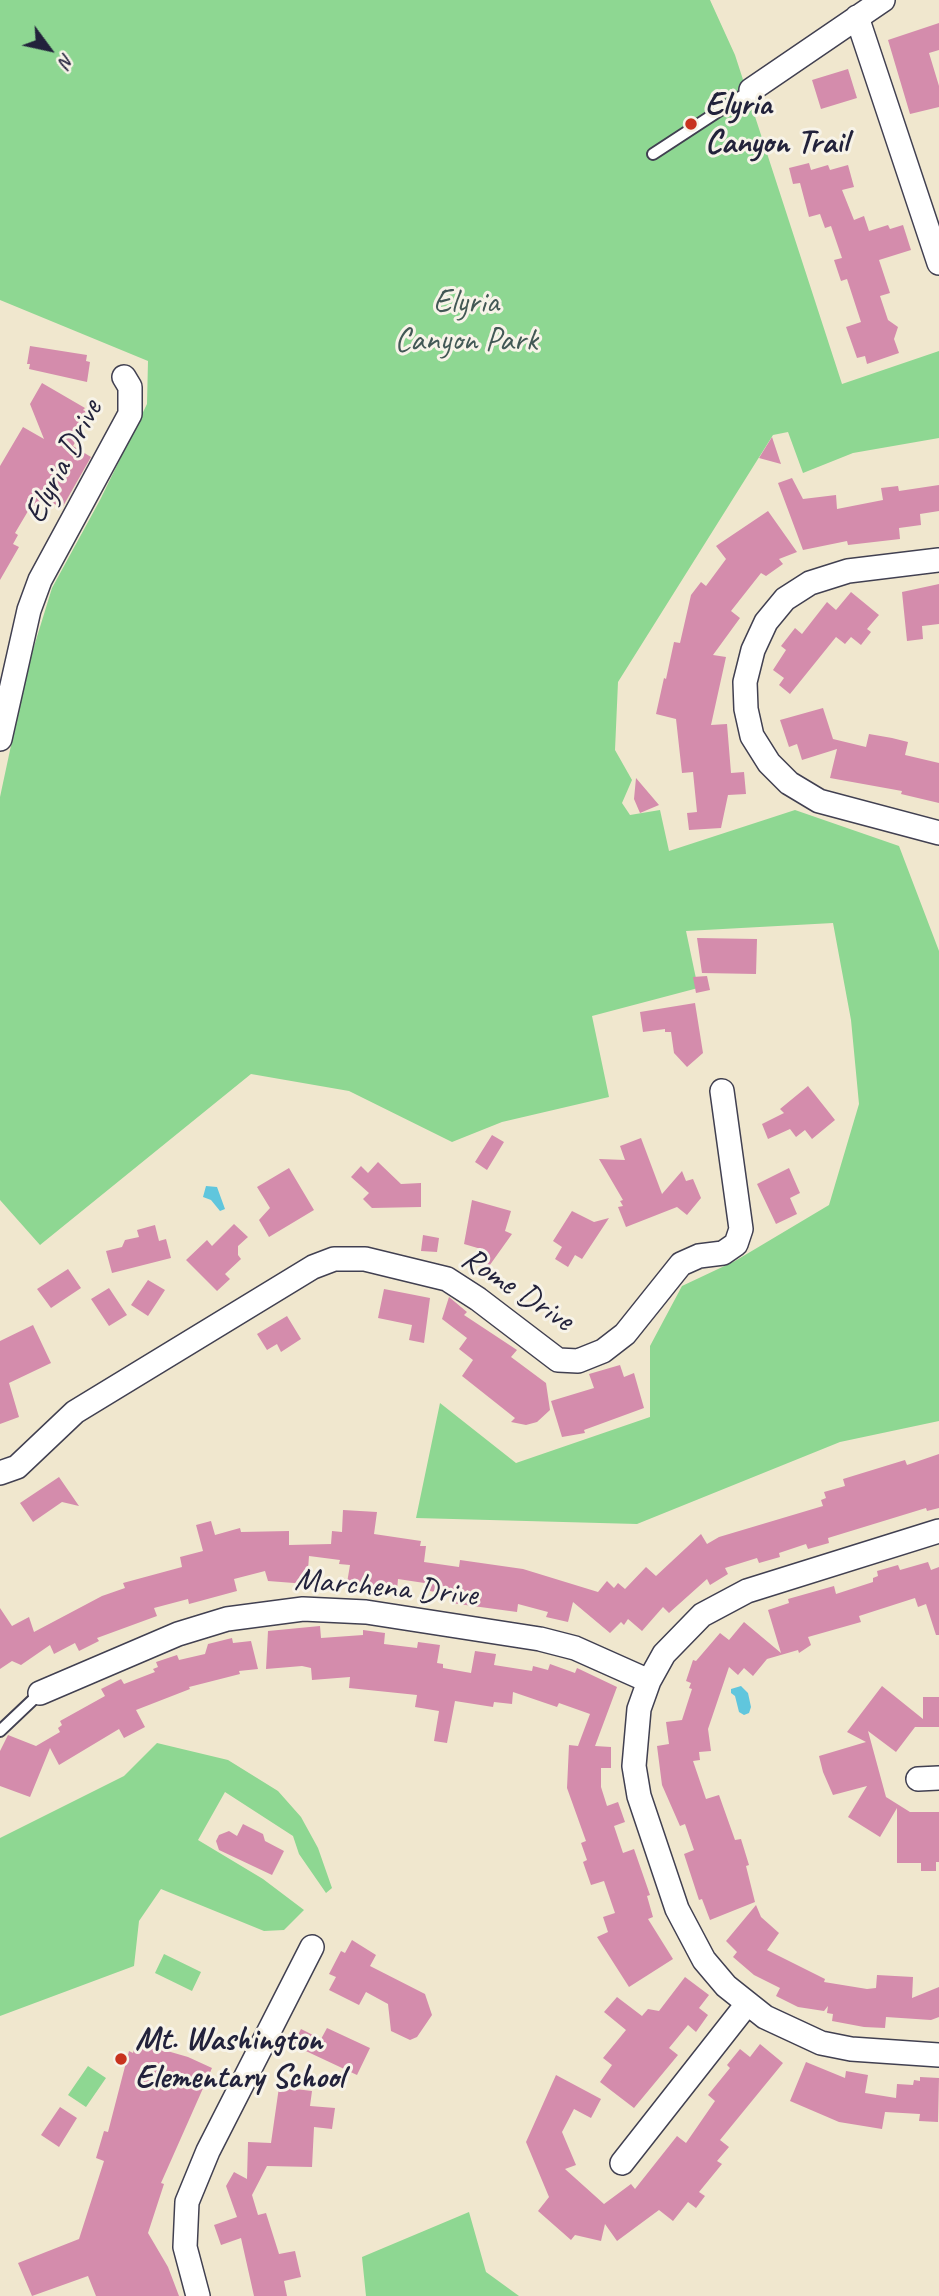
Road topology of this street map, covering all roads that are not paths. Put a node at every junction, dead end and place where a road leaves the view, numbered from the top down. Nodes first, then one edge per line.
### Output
1 (883, 0) edge
2 (857, 17) junction
3 (751, 90) joint
4 (653, 154) dead end
5 (930, 205) edge
6 (939, 263) edge
7 (124, 377) dead end
8 (939, 560) edge
9 (0, 739) edge
10 (939, 833) edge
11 (722, 1091) dead end
12 (0, 1473) edge
13 (939, 1531) edge
14 (649, 1681) junction
15 (40, 1693) joint
16 (0, 1731) edge
17 (312, 1947) dead end
18 (747, 2004) junction
19 (939, 2055) edge
20 (622, 2163) dead end
21 (198, 2296) edge

1 - 2 street
2 - 3 street
2 - 5 street
3 - 4 lane
5 - 6 street
7 - 9 street, Elyria Drive
8 - 10 street
11 - 12 street, Rome Drive
13 - 14 street
14 - 15 street, Marchena Drive
14 - 18 street
15 - 16 lane
17 - 21 street
18 - 19 street
18 - 20 street

